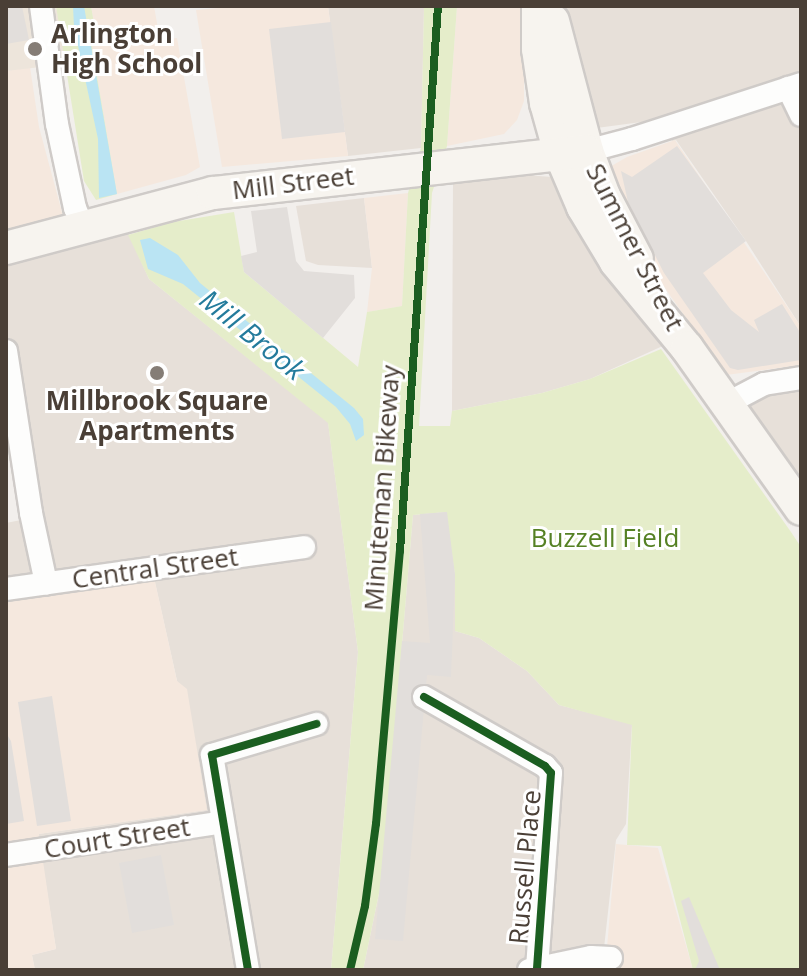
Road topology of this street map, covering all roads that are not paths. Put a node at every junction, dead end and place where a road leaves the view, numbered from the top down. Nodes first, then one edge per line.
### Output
1 (41, 6) edge
2 (538, 6) edge
3 (551, 6) edge
4 (795, 86) edge
5 (801, 115) edge
6 (573, 152) junction
7 (83, 227) junction
8 (6, 248) edge
9 (6, 351) edge
10 (801, 378) edge
11 (726, 404) junction
12 (801, 509) edge
13 (304, 547) dead end
14 (46, 583) junction
15 (6, 589) edge
16 (424, 697) dead end
17 (316, 724) dead end
18 (223, 822) junction
19 (6, 855) edge
20 (611, 958) dead end
21 (248, 970) edge
22 (534, 970) edge

1 - 7 street
2 - 6 main road, Summer Street
3 - 6 main road, Summer Street
4 - 5 street
4 - 6 street
6 - 7 main road, Mill Street
6 - 11 main road, Summer Street
7 - 8 main road, Mill Street
9 - 14 street
10 - 11 street
11 - 12 main road, Summer Street
13 - 14 street, Central Street
14 - 15 street, Central Street
16 - 22 street, Russell Place
17 - 18 street
18 - 19 street, Court Street
18 - 21 street, Court Street
20 - 22 street

